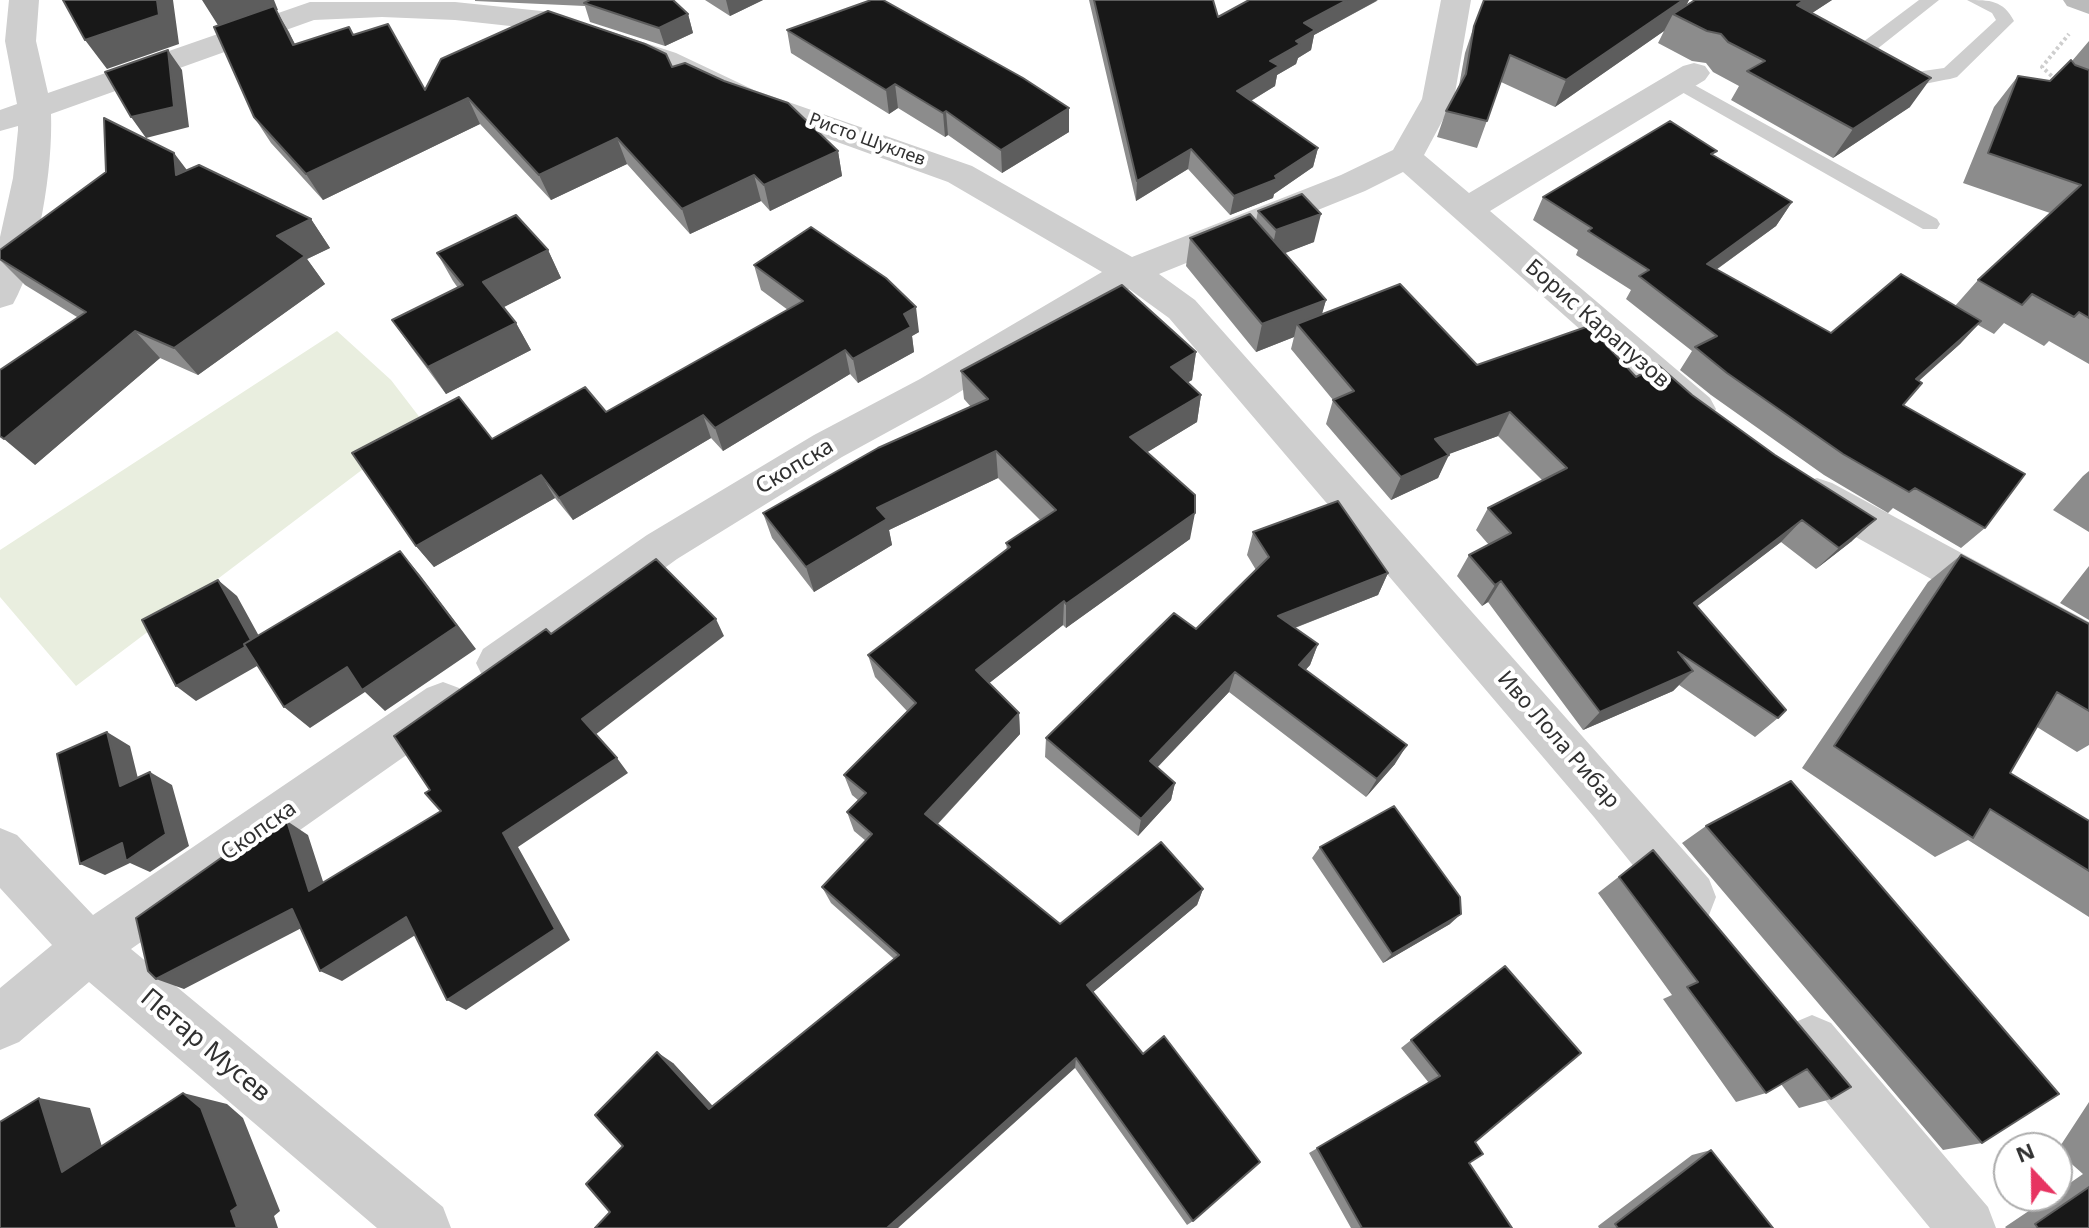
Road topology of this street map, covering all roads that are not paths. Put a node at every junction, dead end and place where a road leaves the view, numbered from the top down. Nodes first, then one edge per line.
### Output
1 (24, 0) edge
2 (1456, 0) edge
3 (1930, 0) edge
4 (1976, 0) edge
5 (2078, 0) edge
6 (2089, 5) edge
7 (322, 6) edge
8 (1687, 78) joint
9 (34, 108) junction
10 (0, 121) edge
11 (1406, 157) junction
12 (1466, 210) junction
13 (1930, 224) dead end
14 (1130, 272) junction
15 (0, 295) edge
16 (1725, 431) edge
17 (1783, 473) edge
18 (2089, 644) edge
19 (0, 852) edge
20 (1723, 935) edge
21 (89, 948) junction
22 (1784, 1008) edge
23 (0, 1023) edge
24 (422, 1228) edge
25 (1967, 1228) edge

1 - 9 street
2 - 11 street
3 - 4 lane
5 - 6 main road
7 - 9 street, Ристо Шуклев
7 - 14 street, Ристо Шуклев
8 - 12 street
8 - 13 lane
9 - 10 street, Ристо Шуклев
9 - 15 street
11 - 12 street, Борис Карапузов
11 - 14 street, Скопска
12 - 16 street, Борис Карапузов
14 - 20 street, Иво Лола Рибар
14 - 21 street, Скопска
17 - 18 street
19 - 21 street, Петар Мусев
21 - 23 street, Скопска
21 - 24 street, Петар Мусев
22 - 25 street

